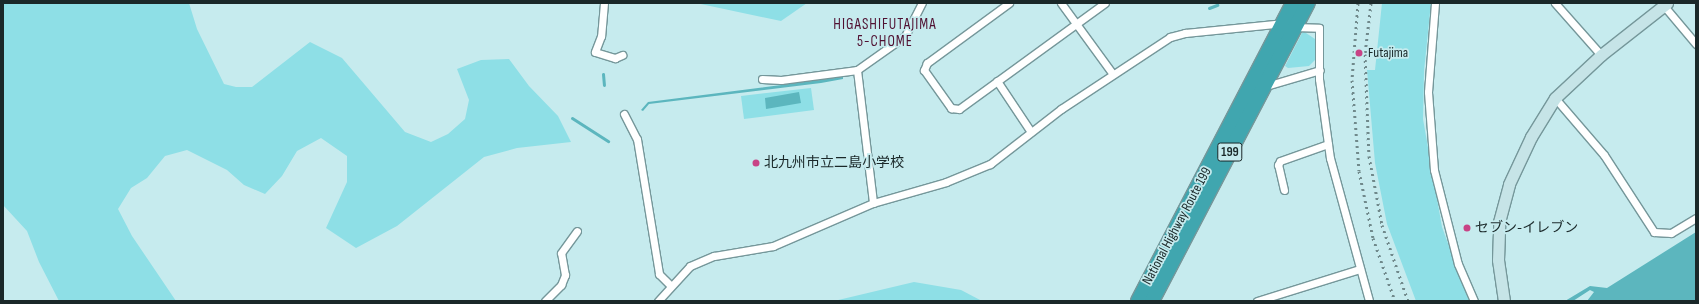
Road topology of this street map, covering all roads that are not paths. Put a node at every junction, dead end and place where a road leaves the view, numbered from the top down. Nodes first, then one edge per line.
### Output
1 (604, 3) edge
2 (922, 3) edge
3 (1009, 3) edge
4 (1061, 3) edge
5 (1105, 3) edge
6 (1293, 3) edge
7 (1308, 3) edge
8 (1435, 3) edge
9 (1555, 3) edge
10 (1666, 4) edge
11 (1076, 23) junction
12 (1289, 25) junction
13 (1696, 44) edge
14 (622, 55) dead end
15 (1600, 55) junction
16 (857, 70) junction
17 (1320, 70) junction
18 (1112, 73) junction
19 (762, 79) dead end
20 (997, 81) junction
21 (1264, 86) junction
22 (1555, 98) junction
23 (624, 114) dead end
24 (1031, 132) junction
25 (1328, 144) junction
26 (1284, 190) dead end
27 (873, 203) junction
28 (1696, 218) edge
29 (577, 231) dead end
30 (1360, 269) junction
31 (670, 285) junction
32 (545, 301) edge
33 (658, 301) edge
34 (1138, 301) edge
35 (1152, 301) edge
36 (1257, 301) edge
37 (1369, 301) edge
38 (1474, 301) edge
39 (1504, 301) edge

1 - 14 street
2 - 16 street
3 - 20 street
4 - 11 street
5 - 11 street
6 - 12 highway, National Highway Route 199 / 199
7 - 12 highway, National Highway Route 199 / 199
8 - 38 street
9 - 15 street
10 - 13 street
10 - 15 street
11 - 18 street
11 - 20 street
12 - 17 street
12 - 18 street
12 - 21 highway, National Highway Route 199 / 199
12 - 34 highway, National Highway Route 199 / 199
15 - 22 street
16 - 19 street
16 - 27 street
17 - 21 street
17 - 25 street
18 - 24 street
20 - 24 street
21 - 35 highway, National Highway Route 199 / 199
22 - 28 street
22 - 39 street
23 - 31 street
24 - 27 street
25 - 26 street
25 - 30 street
27 - 31 street
29 - 32 street
30 - 36 street
30 - 37 street
31 - 33 street

